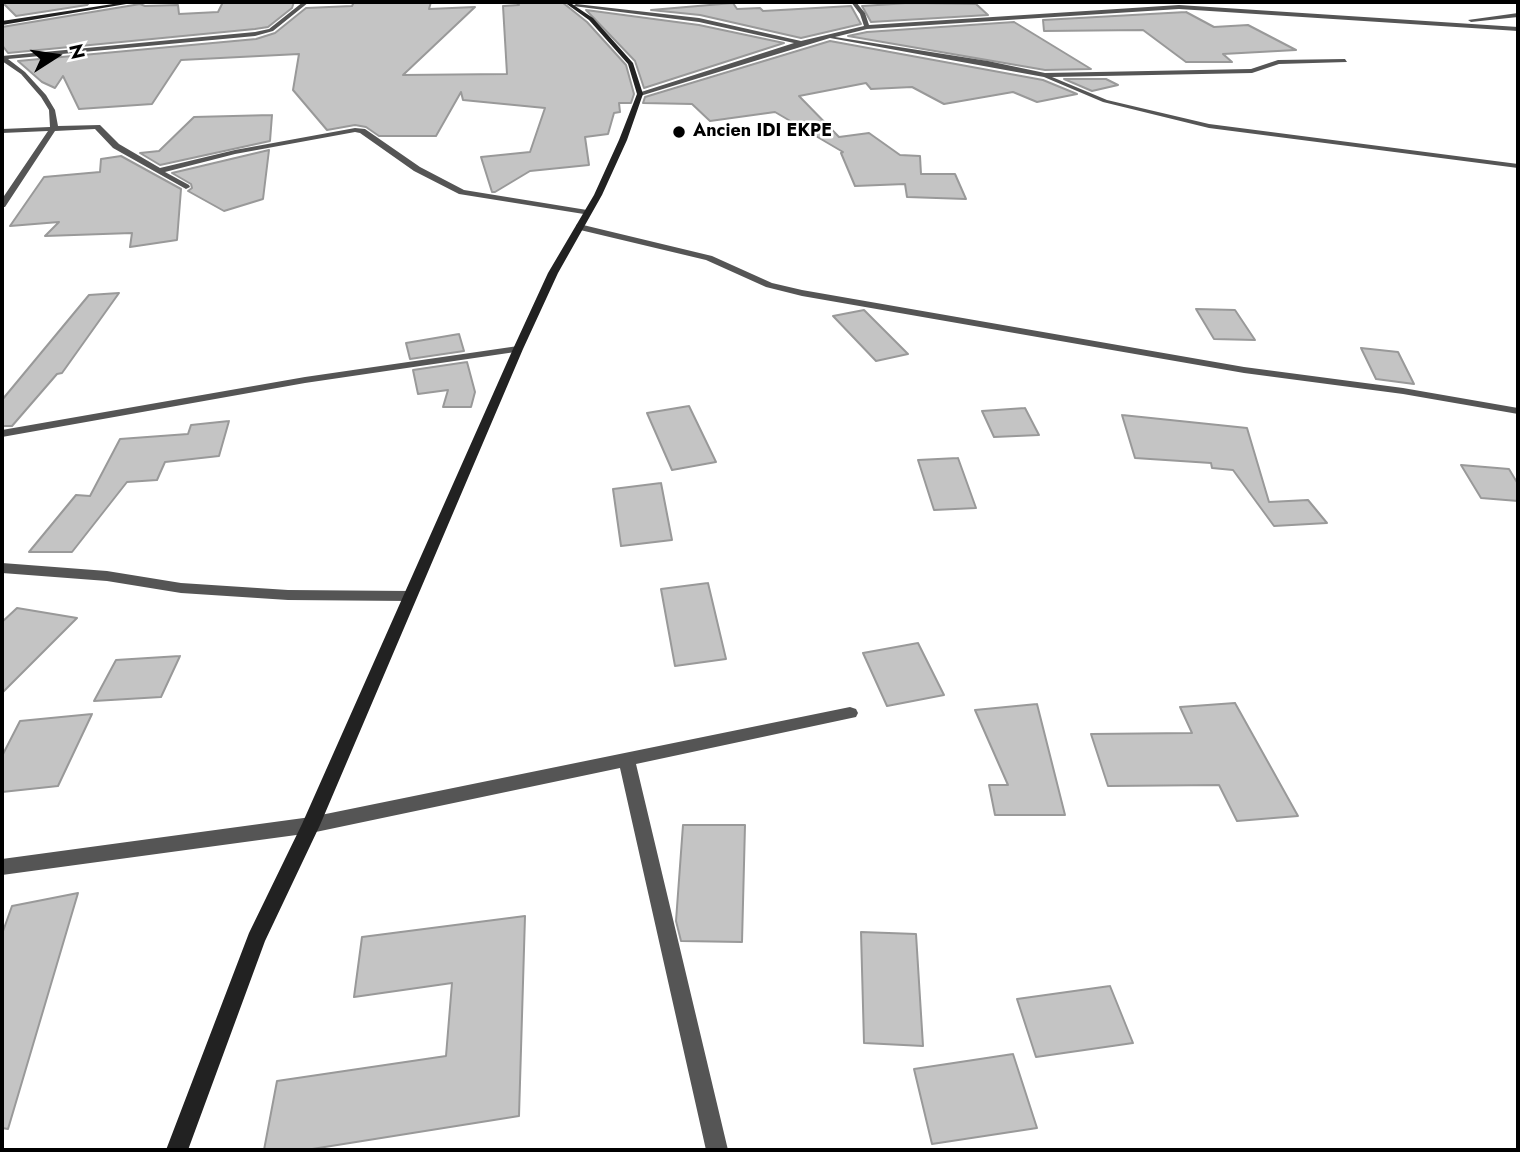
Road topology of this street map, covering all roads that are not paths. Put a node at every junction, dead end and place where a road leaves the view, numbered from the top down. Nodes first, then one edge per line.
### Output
1 (135, 2) edge
2 (306, 2) edge
3 (619, 2) edge
4 (853, 2) edge
5 (111, 4) edge
6 (571, 4) edge
7 (1088, 6) dead end
8 (1095, 11) junction
9 (1518, 15) edge
10 (2, 23) edge
11 (1452, 24) junction
12 (867, 27) junction
13 (1518, 29) edge
14 (824, 37) junction
15 (801, 43) junction
16 (2, 58) edge
17 (1345, 61) dead end
18 (1045, 75) junction
19 (640, 94) junction
20 (54, 127) junction
21 (2, 131) edge
22 (1518, 166) edge
23 (158, 171) junction
24 (186, 187) dead end
25 (2, 205) edge
26 (587, 213) junction
27 (579, 228) junction
28 (518, 349) junction
29 (1518, 411) edge
30 (2, 435) edge
31 (2, 568) edge
32 (410, 596) junction
33 (850, 713) dead end
34 (626, 758) junction
35 (311, 825) junction
36 (2, 867) edge
37 (177, 1150) edge
38 (717, 1150) edge

1 - 5 street
2 - 16 street
3 - 6 street
4 - 12 street
5 - 10 street
6 - 15 street
6 - 19 street
7 - 8 street
8 - 11 street
8 - 12 street
9 - 11 street
11 - 13 street
12 - 14 street
14 - 15 street
14 - 18 street
15 - 19 street
16 - 20 street
17 - 18 street
18 - 22 street
19 - 26 street
20 - 21 street
20 - 23 street
20 - 25 street
23 - 24 street
23 - 26 street
26 - 27 street
27 - 28 street
27 - 29 street
28 - 30 street
28 - 32 street
31 - 32 street
32 - 35 street
33 - 34 street
34 - 35 street
34 - 38 street
35 - 36 street
35 - 37 street

